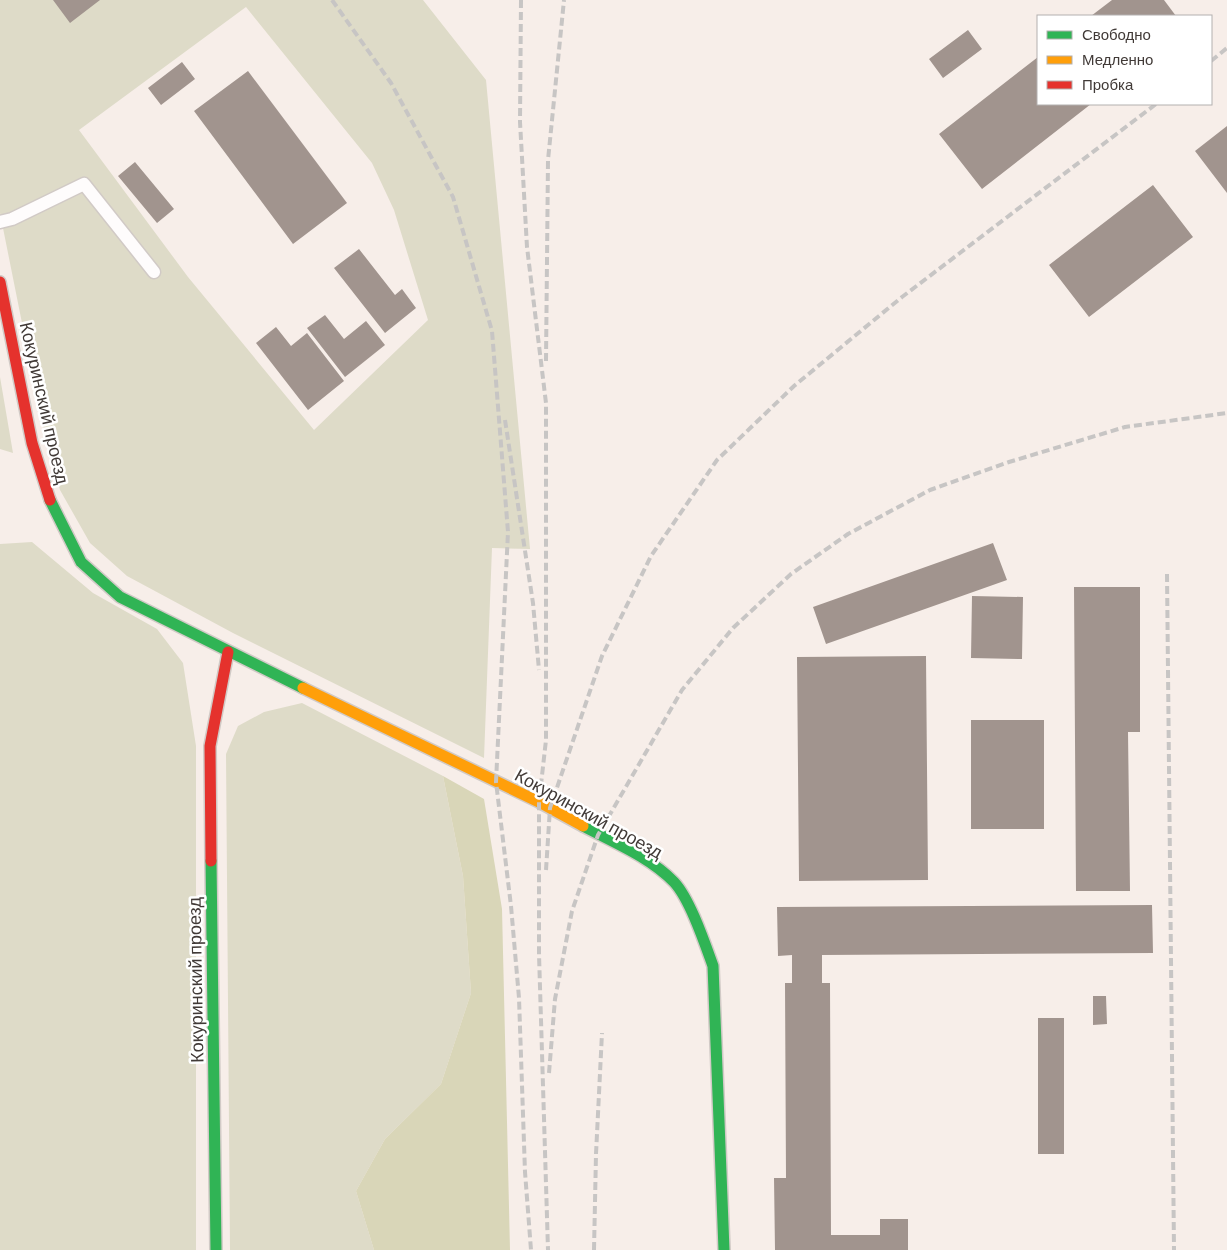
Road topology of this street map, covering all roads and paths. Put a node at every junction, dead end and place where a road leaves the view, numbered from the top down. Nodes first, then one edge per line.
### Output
1 (0, 222) edge
2 (154, 272) dead end
3 (0, 282) edge
4 (228, 652) junction
5 (216, 1250) edge
6 (724, 1250) edge

1 - 2 lane
3 - 4 street, Кокуринский проезд
4 - 5 street, Кокуринский проезд
4 - 6 street, Кокуринский проезд

